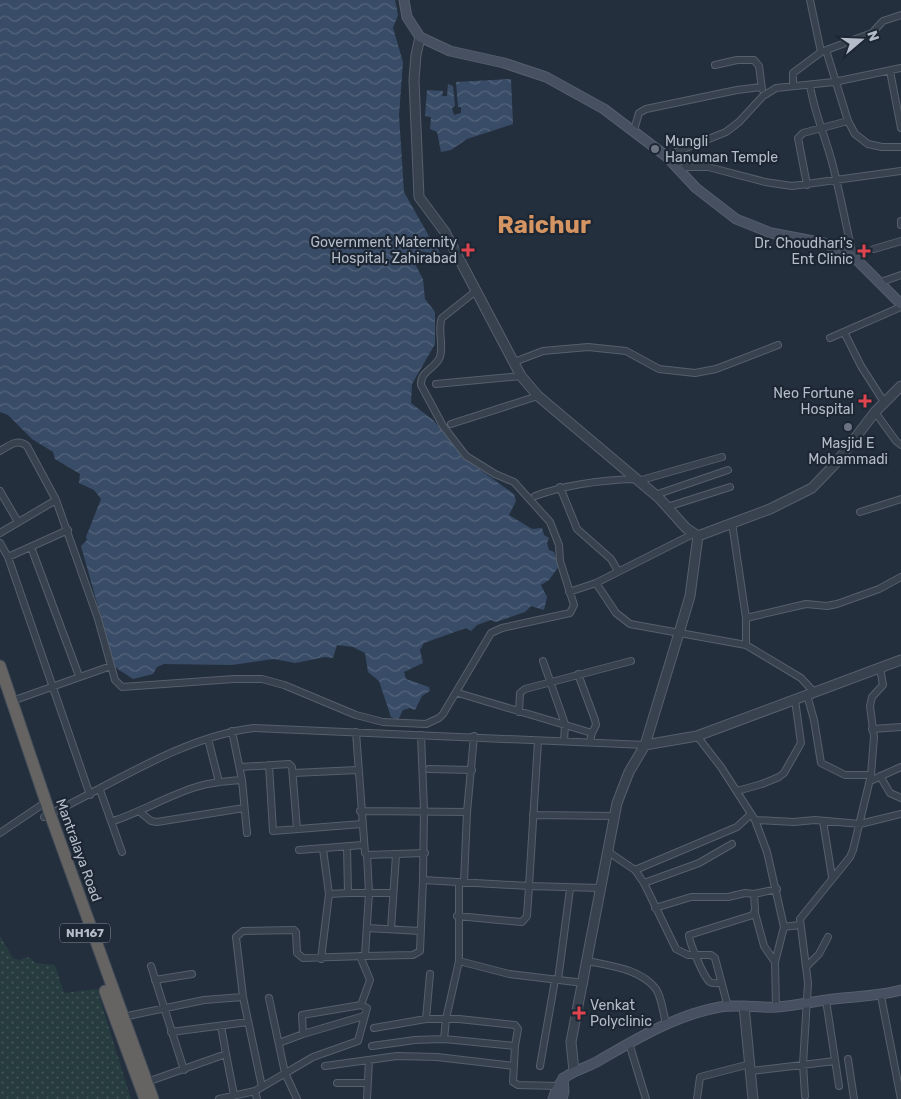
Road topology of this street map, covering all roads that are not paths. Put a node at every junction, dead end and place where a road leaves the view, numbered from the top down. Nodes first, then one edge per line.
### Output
1 (404, 0) edge
2 (810, 0) edge
3 (901, 15) edge
4 (420, 37) junction
5 (823, 51) junction
6 (715, 65) dead end
7 (901, 68) edge
8 (890, 71) junction
9 (834, 82) junction
10 (810, 85) junction
11 (794, 86) junction
12 (761, 87) junction
13 (763, 96) junction
14 (848, 121) junction
15 (822, 127) junction
16 (901, 128) edge
17 (634, 130) junction
18 (901, 148) edge
19 (666, 156) junction
20 (679, 170) junction
21 (901, 171) edge
22 (836, 180) junction
23 (807, 185) junction
24 (901, 221) edge
25 (901, 225) edge
26 (901, 241) edge
27 (874, 249) dead end
28 (853, 256) junction
29 (901, 275) edge
30 (881, 282) junction
31 (477, 290) junction
32 (901, 304) edge
33 (901, 307) edge
34 (844, 332) junction
35 (830, 338) dead end
36 (778, 345) dead end
37 (514, 362) junction
38 (522, 376) junction
39 (436, 384) dead end
40 (901, 386) edge
41 (538, 396) junction
42 (884, 402) junction
43 (874, 412) junction
44 (451, 424) dead end
45 (899, 442) edge
46 (0, 451) edge
47 (722, 457) dead end
48 (728, 470) dead end
49 (637, 480) junction
50 (730, 487) dead end
51 (560, 488) junction
52 (0, 491) edge
53 (655, 495) junction
54 (536, 496) dead end
55 (901, 499) edge
56 (56, 500) junction
57 (667, 507) junction
58 (860, 512) dead end
59 (18, 522) junction
60 (732, 524) junction
61 (68, 530) junction
62 (0, 533) edge
63 (695, 535) junction
64 (0, 542) edge
65 (31, 547) junction
66 (8, 557) junction
67 (618, 571) junction
68 (901, 577) edge
69 (596, 583) junction
70 (569, 592) junction
71 (746, 618) junction
72 (680, 633) junction
73 (746, 645) junction
74 (901, 660) edge
75 (543, 661) dead end
76 (632, 662) dead end
77 (0, 666) edge
78 (111, 666) junction
79 (880, 668) junction
80 (578, 674) junction
81 (79, 676) junction
82 (550, 681) junction
83 (52, 686) junction
84 (0, 690) edge
85 (458, 693) junction
86 (810, 694) junction
87 (12, 700) junction
88 (794, 700) junction
89 (519, 712) junction
90 (565, 724) junction
91 (901, 727) edge
92 (872, 729) junction
93 (232, 731) junction
94 (356, 732) junction
95 (592, 733) junction
96 (421, 735) junction
97 (474, 736) junction
98 (697, 736) junction
99 (208, 739) junction
100 (538, 741) junction
101 (564, 741) junction
102 (590, 741) junction
103 (644, 744) junction
104 (269, 765) junction
105 (240, 767) junction
106 (901, 767) edge
107 (429, 769) dead end
108 (357, 770) junction
109 (472, 770) junction
110 (294, 773) junction
111 (880, 776) junction
112 (870, 778) junction
113 (242, 780) junction
114 (219, 782) junction
115 (100, 790) junction
116 (737, 790) junction
117 (90, 795) junction
118 (901, 798) edge
119 (40, 806) junction
120 (244, 808) junction
121 (424, 810) junction
122 (360, 811) junction
123 (140, 812) junction
124 (467, 812) junction
125 (901, 814) edge
126 (533, 815) junction
127 (47, 816) junction
128 (615, 816) junction
129 (753, 817) junction
130 (822, 820) junction
131 (113, 822) junction
132 (362, 824) junction
133 (860, 824) junction
134 (297, 829) junction
135 (0, 833) edge
136 (247, 833) dead end
137 (732, 844) dead end
138 (363, 845) junction
139 (346, 846) junction
140 (323, 849) junction
141 (299, 850) dead end
142 (606, 851) junction
143 (122, 852) dead end
144 (425, 853) junction
145 (396, 854) junction
146 (367, 855) junction
147 (635, 870) junction
148 (832, 877) junction
149 (423, 880) junction
150 (461, 882) junction
151 (644, 883) junction
152 (529, 886) junction
153 (601, 888) junction
154 (570, 889) junction
155 (777, 889) junction
156 (369, 893) junction
157 (393, 893) junction
158 (328, 894) junction
159 (348, 894) junction
160 (754, 894) junction
161 (656, 908) junction
162 (755, 912) junction
163 (457, 916) junction
164 (799, 925) junction
165 (784, 927) junction
166 (367, 928) junction
167 (391, 929) junction
168 (420, 932) junction
169 (828, 937) dead end
170 (695, 955) junction
171 (363, 956) junction
172 (321, 959) junction
173 (459, 961) junction
174 (588, 961) junction
175 (775, 962) junction
176 (150, 966) dead end
177 (806, 967) junction
178 (192, 974) dead end
179 (430, 974) dead end
180 (154, 980) junction
181 (557, 980) junction
182 (584, 982) junction
183 (721, 983) junction
184 (901, 990) edge
185 (244, 996) junction
186 (881, 996) junction
187 (269, 998) dead end
188 (826, 1000) junction
189 (808, 1003) junction
190 (361, 1005) junction
191 (744, 1006) junction
192 (728, 1007) junction
193 (776, 1007) junction
194 (163, 1008) junction
195 (123, 1016) junction
196 (364, 1016) junction
197 (446, 1018) junction
198 (426, 1019) junction
199 (248, 1022) junction
200 (666, 1023) junction
201 (221, 1026) junction
202 (374, 1028) dead end
203 (171, 1032) junction
204 (303, 1034) junction
205 (444, 1039) junction
206 (279, 1043) junction
207 (628, 1043) junction
208 (372, 1046) dead end
209 (515, 1046) junction
210 (226, 1054) junction
211 (848, 1059) dead end
212 (369, 1060) junction
213 (835, 1060) junction
214 (803, 1064) junction
215 (325, 1066) dead end
216 (514, 1066) junction
217 (540, 1066) dead end
218 (751, 1068) junction
219 (184, 1070) junction
220 (574, 1071) junction
221 (285, 1073) junction
222 (562, 1078) junction
223 (147, 1082) junction
224 (337, 1083) dead end
225 (368, 1083) junction
226 (557, 1086) junction
227 (839, 1086) dead end
228 (262, 1087) junction
229 (255, 1091) junction
230 (234, 1095) junction
231 (805, 1096) dead end
232 (145, 1099) edge
233 (154, 1099) edge
234 (219, 1099) edge
235 (257, 1099) edge
236 (297, 1099) edge
237 (367, 1099) edge
238 (553, 1099) edge
239 (562, 1099) edge
240 (646, 1099) edge
241 (697, 1099) edge
242 (754, 1099) edge
243 (854, 1099) edge
244 (901, 1099) edge

1 - 4 main road
2 - 5 street
3 - 5 street
4 - 17 main road
4 - 31 street
5 - 9 street
5 - 11 street
6 - 12 street
7 - 8 street
8 - 9 street
8 - 16 street
9 - 10 street
9 - 14 street
10 - 11 street
10 - 15 street
11 - 13 street
12 - 13 street
12 - 17 street
13 - 19 street
14 - 15 street
14 - 18 street
15 - 22 street
15 - 23 street
17 - 19 main road
19 - 20 main road
20 - 23 street
20 - 28 main road
21 - 22 street
22 - 23 street
22 - 28 street
24 - 25 street
26 - 27 street
28 - 30 main road
29 - 30 street
30 - 32 main road
31 - 37 street
31 - 70 street
33 - 34 street
34 - 35 street
34 - 42 street
36 - 37 street
37 - 38 street
38 - 39 street
38 - 41 street
40 - 42 street
41 - 44 street
41 - 49 street
42 - 43 street
43 - 45 street
43 - 60 street
46 - 56 street
47 - 49 street
48 - 53 street
49 - 51 street
49 - 53 street
50 - 57 street
51 - 54 street
51 - 67 street
52 - 59 street
53 - 57 street
55 - 58 street
56 - 59 street
56 - 61 street
57 - 63 street
59 - 62 street
60 - 63 street
60 - 71 street
61 - 65 street
61 - 78 street
63 - 67 street
63 - 72 street
64 - 66 street
65 - 66 street
65 - 81 street
66 - 83 street
67 - 69 street
68 - 71 street
69 - 70 street
69 - 72 street
70 - 85 street
71 - 73 street
72 - 73 street
72 - 103 street
73 - 86 street
74 - 79 street
75 - 82 street
76 - 80 street
77 - 87 highway, Mantralaya Road / NH167
78 - 81 street
78 - 85 street
79 - 86 street
79 - 92 street
80 - 82 street
80 - 95 street
81 - 83 street
82 - 89 street
82 - 90 street
83 - 87 street
83 - 117 street
84 - 119 highway, NH167
85 - 89 street
86 - 88 street
86 - 112 street
87 - 127 highway, Mantralaya Road / NH167
88 - 98 street
88 - 116 street
89 - 90 street
90 - 95 street
90 - 101 street
91 - 92 street
92 - 112 street
93 - 94 street
93 - 99 street
93 - 105 street
94 - 96 street
94 - 108 street
95 - 102 street
96 - 97 street
96 - 121 street
97 - 100 street
97 - 109 street
98 - 103 street
98 - 116 street
99 - 114 street
99 - 115 street
100 - 101 street
100 - 126 street
101 - 102 street
102 - 103 street
103 - 128 street
104 - 105 street
104 - 110 street
104 - 134 street
105 - 113 street
106 - 111 street
107 - 109 street
108 - 110 street
108 - 122 street
109 - 124 street
110 - 134 street
111 - 112 street
111 - 118 street
112 - 133 street
113 - 114 street
113 - 120 street
114 - 123 street
115 - 117 street
115 - 131 street
116 - 129 street
117 - 127 street
119 - 127 highway, NH167
119 - 135 street
120 - 123 street
120 - 136 street
121 - 122 street
121 - 124 street
121 - 144 street
122 - 132 street
123 - 131 street
124 - 150 street
125 - 133 street
126 - 128 street
126 - 152 street
127 - 195 highway, Mantralaya Road / NH167
127 - 232 highway, NH167
128 - 142 street
129 - 130 street
129 - 147 street
129 - 155 street
130 - 133 street
130 - 148 street
131 - 143 street
132 - 134 street
132 - 138 street
133 - 148 street
137 - 151 street
138 - 139 street
138 - 146 street
139 - 140 street
139 - 159 street
140 - 141 street
140 - 158 street
142 - 147 street
142 - 153 street
144 - 145 street
144 - 149 street
145 - 146 street
145 - 157 street
146 - 156 street
147 - 151 street
148 - 164 street
149 - 150 street
149 - 168 street
150 - 152 street
150 - 163 street
151 - 161 street
152 - 154 street
152 - 163 street
153 - 154 street
153 - 174 street
154 - 181 street
155 - 160 street
155 - 165 street
156 - 157 street
156 - 159 street
156 - 166 street
157 - 167 street
158 - 159 street
158 - 172 street
160 - 161 street
160 - 162 street
161 - 170 street
162 - 170 street
162 - 175 street
163 - 173 street
164 - 165 street
164 - 177 street
165 - 175 street
166 - 167 street
166 - 171 street
167 - 168 street
168 - 171 street
169 - 177 street
170 - 183 street
170 - 183 street
171 - 172 street
171 - 190 street
172 - 185 street
173 - 181 street
173 - 197 street
174 - 182 street
174 - 200 street
175 - 193 street
176 - 180 street
177 - 189 street
178 - 180 street
179 - 198 street
180 - 194 street
181 - 182 street
181 - 217 street
182 - 220 street
183 - 192 street
184 - 186 main road
185 - 194 street
185 - 199 street
186 - 188 main road
186 - 244 street
187 - 206 street
188 - 189 main road
188 - 213 street
189 - 193 main road
189 - 214 street
190 - 196 street
190 - 204 street
191 - 192 main road
191 - 193 main road
191 - 218 street
192 - 200 main road
194 - 195 street
194 - 203 street
195 - 223 highway, Mantralaya Road / NH167
196 - 204 street
196 - 221 street
197 - 198 street
197 - 205 street
197 - 209 street
198 - 202 street
199 - 201 street
199 - 228 street
200 - 207 main road
201 - 203 street
201 - 210 street
203 - 219 street
204 - 206 street
205 - 208 street
205 - 209 street
206 - 221 street
207 - 220 main road
207 - 240 street
209 - 216 street
210 - 219 street
210 - 230 street
211 - 243 street
212 - 215 street
212 - 216 street
212 - 225 street
213 - 214 street
213 - 227 street
214 - 218 street
214 - 231 street
216 - 226 street
218 - 241 street
218 - 242 street
219 - 223 street
220 - 222 main road
221 - 228 street
221 - 236 street
222 - 226 main road
222 - 239 main road
223 - 233 highway, Mantralaya Road / NH167
224 - 225 street
225 - 237 street
226 - 238 main road
228 - 229 street
229 - 230 street
229 - 235 street
230 - 234 street

